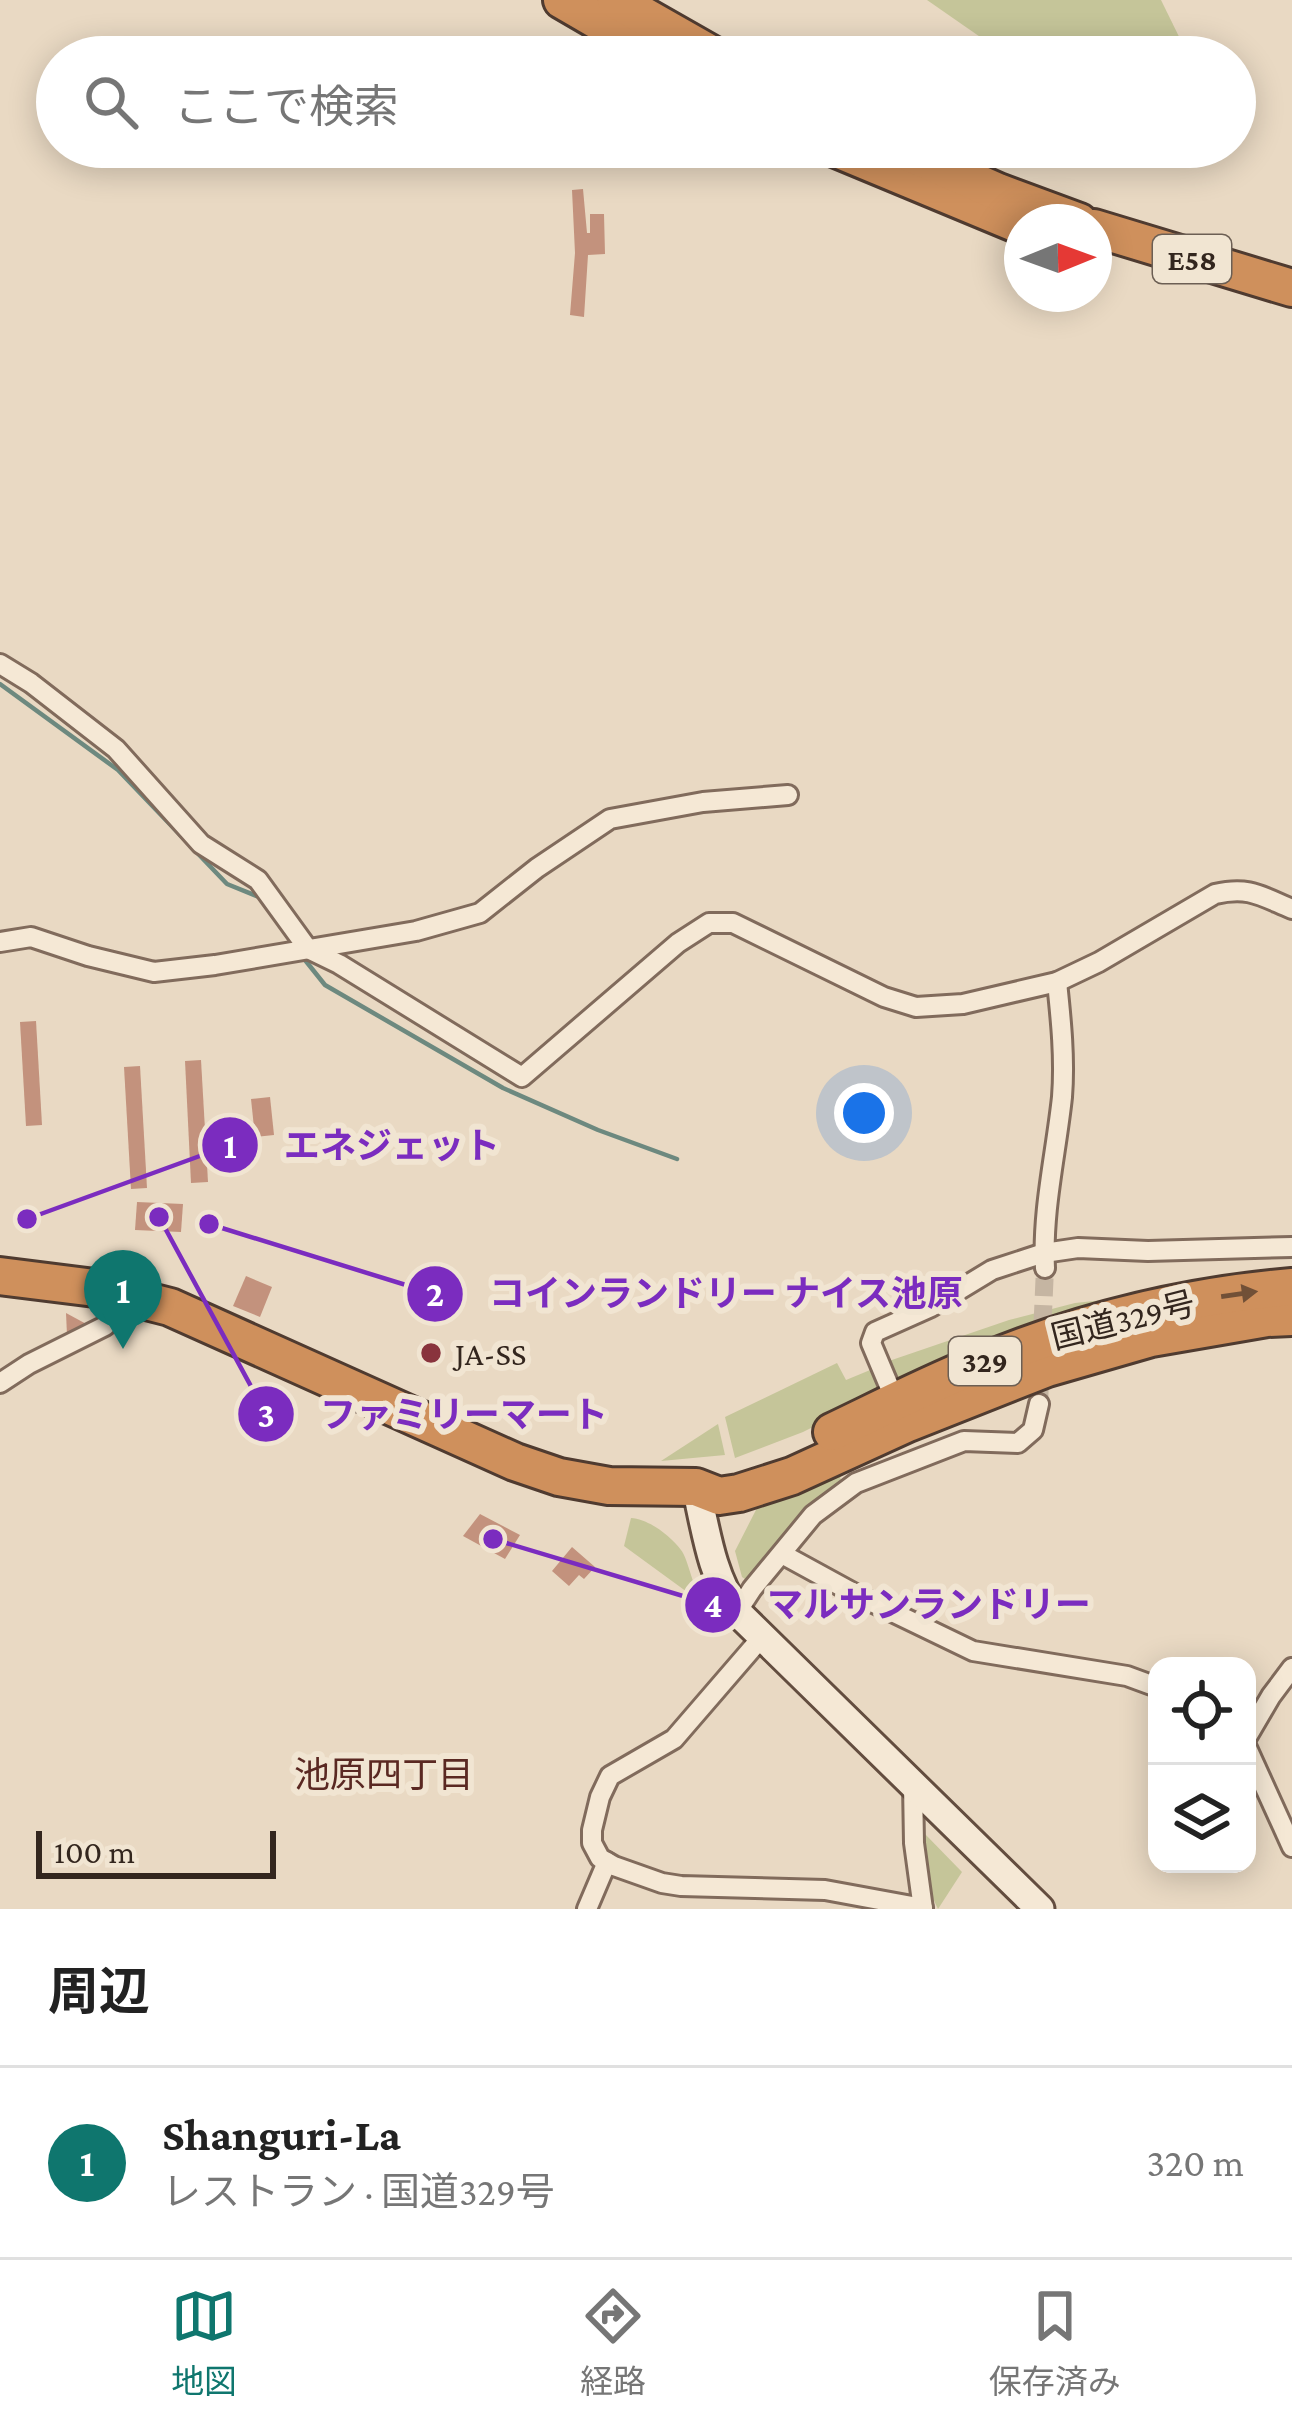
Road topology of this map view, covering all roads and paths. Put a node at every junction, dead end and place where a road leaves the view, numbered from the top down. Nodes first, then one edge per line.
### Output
1 (562, 0) edge
2 (616, 0) edge
3 (624, 36) edge
4 (679, 36) edge
5 (883, 168) edge
6 (944, 168) edge
7 (1030, 204) edge
8 (1004, 219) edge
9 (1112, 233) edge
10 (1112, 258) edge
11 (1292, 287) edge
12 (1292, 311) edge
13 (0, 664) edge
14 (788, 794) dead end
15 (1292, 909) edge
16 (0, 942) edge
17 (300, 950) junction
18 (1058, 982) junction
19 (1292, 1247) edge
20 (1044, 1261) junction
21 (0, 1276) edge
22 (1292, 1287) edge
23 (136, 1297) junction
24 (1292, 1317) edge
25 (0, 1383) edge
26 (895, 1400) junction
27 (1039, 1404) tunnel mouth
28 (847, 1469) junction
29 (696, 1486) junction
30 (782, 1554) junction
31 (737, 1612) junction
32 (762, 1637) junction
33 (1292, 1668) edge
34 (1148, 1684) edge
35 (1256, 1721) edge
36 (1255, 1765) edge
37 (913, 1784) junction
38 (1292, 1847) edge
39 (607, 1862) junction
40 (734, 1888) junction
41 (923, 1908) edge
42 (587, 1909) edge
43 (734, 1909) edge
44 (1040, 1909) edge

1 - 3 highway
2 - 4 highway
5 - 8 highway
6 - 7 highway
9 - 11 highway, E58
10 - 12 highway, E58
13 - 17 street
14 - 17 street
15 - 18 street
16 - 17 street
17 - 18 street
18 - 20 street
19 - 20 street
20 - 26 street
21 - 23 highway, 国道329号 / 329
26 -> 22 highway, 国道329号 / 329
23 - 25 street
23 - 29 highway, 国道329号 / 329
24 - 28 highway, 国道329号 / 329
26 - 29 highway, 国道329号 / 329
27 - 28 street
28 - 29 highway, 国道329号 / 329
28 - 30 street
29 - 31 main road
30 - 31 street
30 - 34 street
31 - 32 main road
32 - 37 main road
32 - 39 street
33 - 35 street
36 - 38 street
37 - 41 street
37 - 44 main road
39 - 40 street
39 - 42 street
40 - 41 street
40 - 43 street

